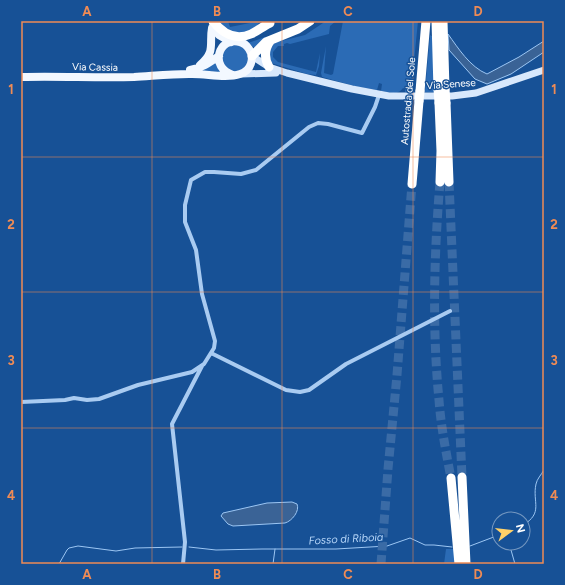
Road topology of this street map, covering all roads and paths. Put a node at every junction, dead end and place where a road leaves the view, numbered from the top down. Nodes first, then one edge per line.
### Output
1 (272, 22) edge
2 (310, 22) edge
3 (212, 23) edge
4 (443, 23) edge
5 (423, 26) edge
6 (272, 39) junction
7 (236, 42) junction
8 (219, 54) junction
9 (252, 56) junction
10 (269, 68) junction
11 (192, 70) junction
12 (544, 70) edge
13 (287, 73) junction
14 (169, 74) junction
15 (237, 75) junction
16 (21, 77) edge
17 (443, 88) junction
18 (380, 94) junction
19 (442, 103) junction
20 (440, 182) tunnel mouth
21 (449, 182) tunnel mouth
22 (412, 184) tunnel mouth
23 (450, 311) dead end
24 (211, 353) junction
25 (204, 364) junction
26 (21, 402) edge
27 (462, 477) tunnel mouth
28 (451, 478) tunnel mouth
29 (461, 547) junction
30 (183, 564) edge
31 (459, 564) edge
32 (466, 564) edge

1 - 3 highway
1 - 7 highway
2 - 6 highway
3 - 7 main road
3 - 8 main road
3 - 11 main road
4 - 17 highway
4 - 17 highway
5 - 22 highway, Autostrada del Sole
6 - 9 highway
6 - 10 highway
7 - 8 main road, Via Cassia
7 - 9 main road
8 - 11 main road, Via Cassia
8 - 15 main road
9 - 10 main road, Via Senese
9 - 15 main road
10 - 13 main road, Via Senese
11 - 14 main road, Via Cassia
12 - 18 main road, Via Senese
13 - 15 main road, Via Senese
13 - 18 main road, Via Senese
14 - 15 main road, Via Cassia
14 - 16 main road, Via Cassia
17 - 19 highway, bridge
18 - 24 street
19 - 20 highway
19 - 21 highway
23 - 24 street
24 - 25 street
25 - 26 street
25 - 30 street
27 - 29 highway
28 - 29 highway
29 - 31 highway
29 - 32 highway

